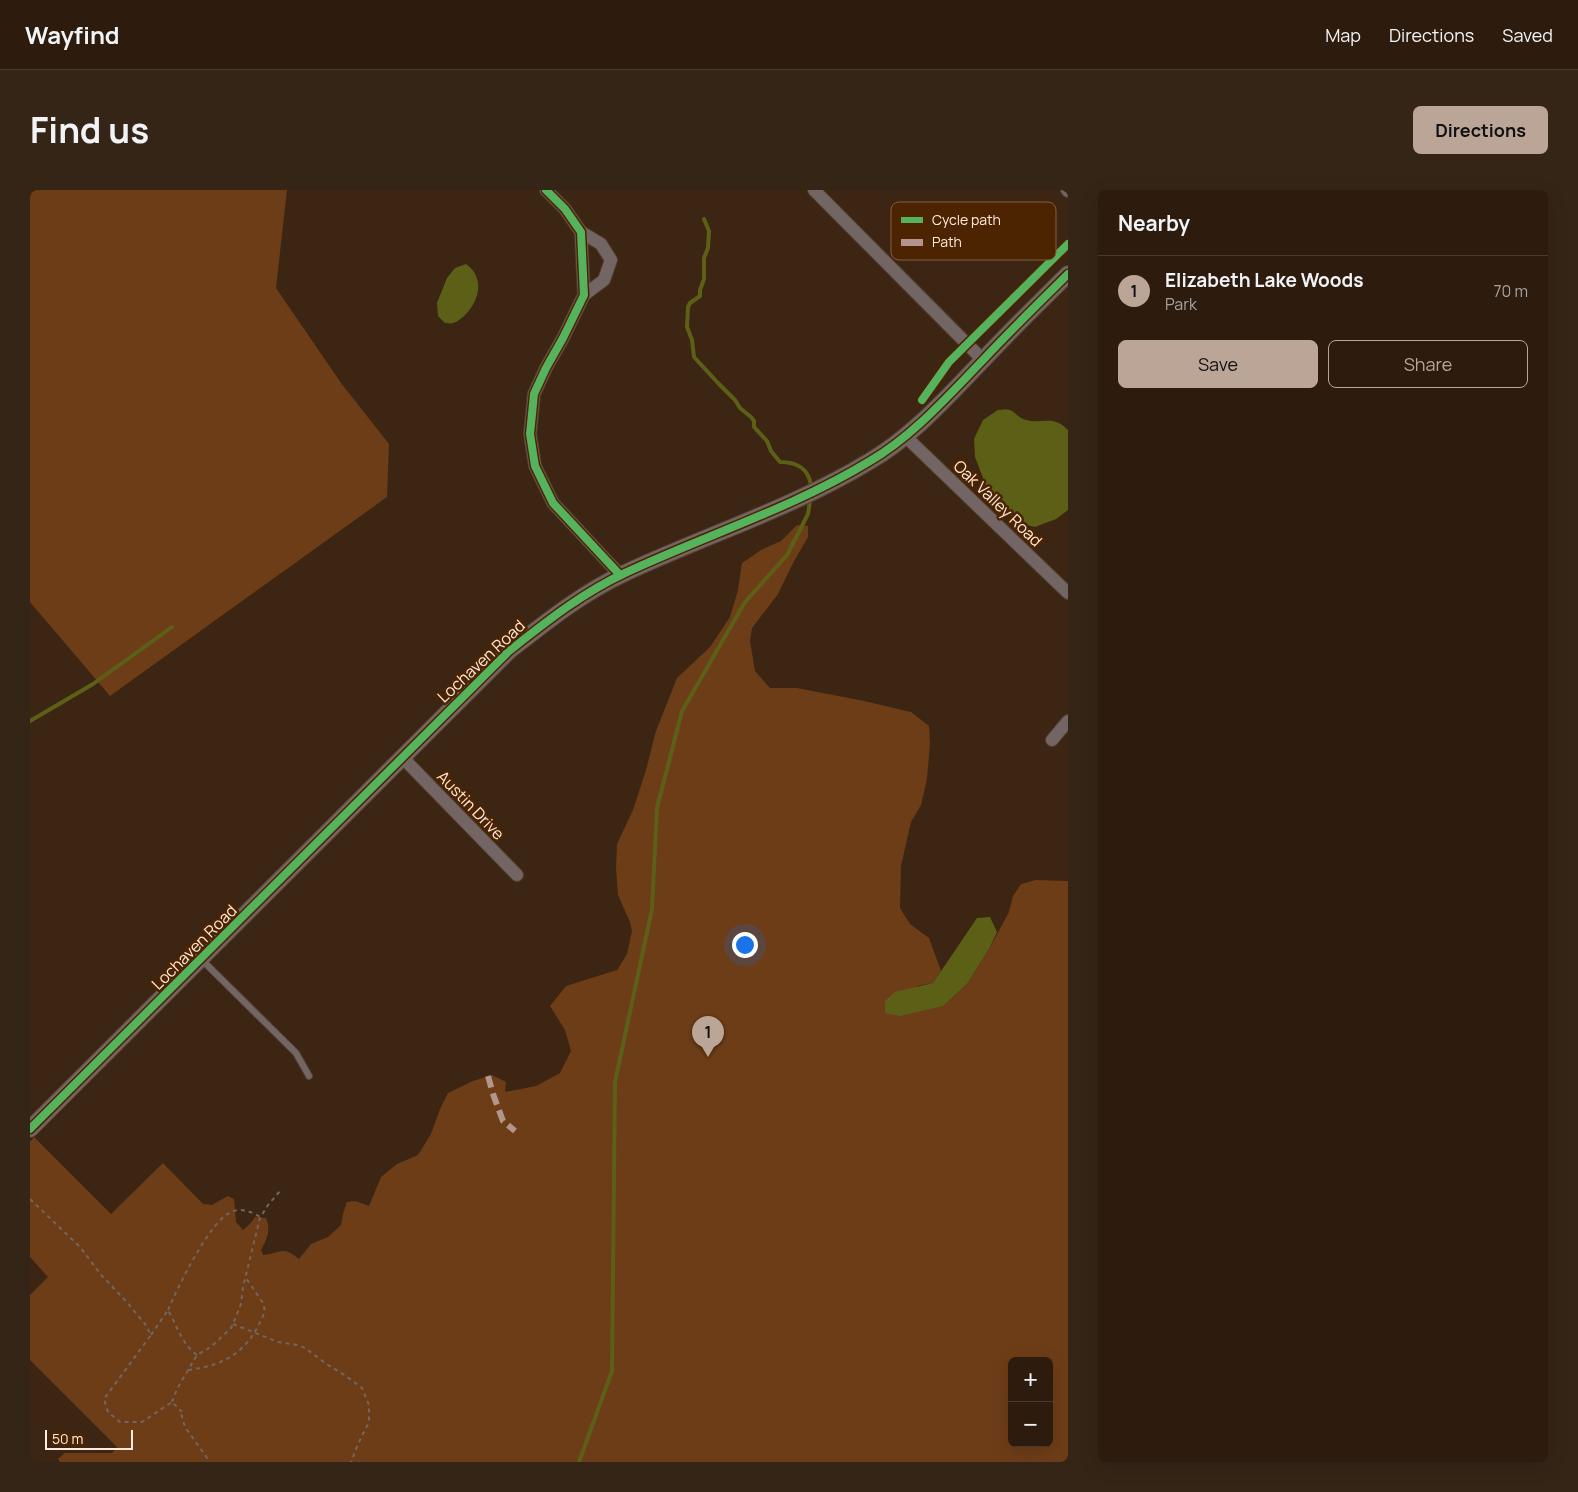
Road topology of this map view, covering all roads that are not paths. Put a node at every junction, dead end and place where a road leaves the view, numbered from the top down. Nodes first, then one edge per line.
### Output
1 (546, 190) edge
2 (814, 190) edge
3 (581, 232) junction
4 (1068, 274) edge
5 (584, 295) junction
6 (983, 360) junction
7 (905, 436) junction
8 (620, 575) junction
9 (1068, 593) edge
10 (1068, 721) edge
11 (1052, 740) dead end
12 (402, 757) junction
13 (517, 875) dead end
14 (201, 960) junction
15 (309, 1076) dead end
16 (30, 1129) edge

1 - 3 street
2 - 6 street
3 - 5 street
3 - 5 street
4 - 6 street, Lochaven Road
5 - 8 street
6 - 7 street, Lochaven Road
7 - 8 street, Lochaven Road
7 - 9 street, Oak Valley Road
8 - 12 street, Lochaven Road
10 - 11 street
12 - 13 street, Austin Drive
12 - 14 street, Lochaven Road
14 - 15 lane
14 - 16 street, Lochaven Road

